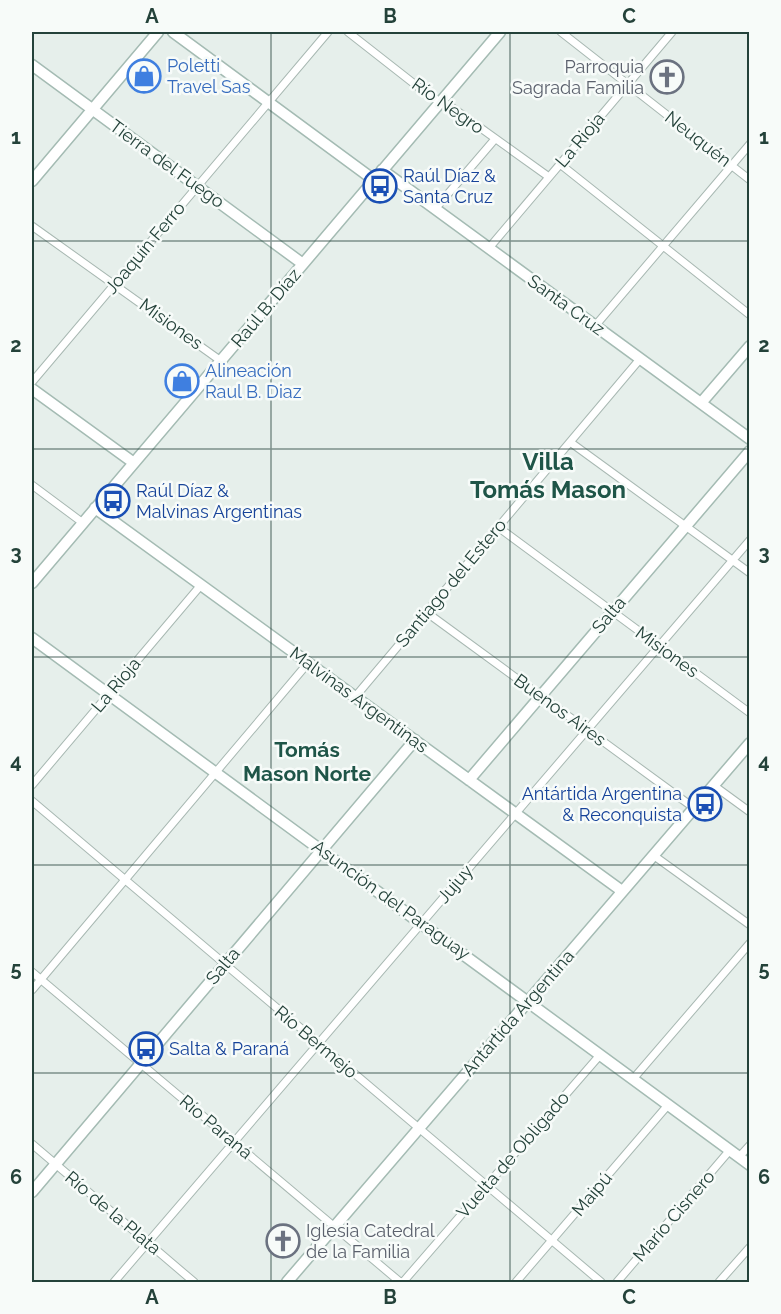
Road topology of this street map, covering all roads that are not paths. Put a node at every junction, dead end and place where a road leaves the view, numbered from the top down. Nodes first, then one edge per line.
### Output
1 (158, 32) edge
2 (173, 32) edge
3 (328, 32) edge
4 (348, 32) edge
5 (500, 32) edge
6 (561, 32) edge
7 (672, 32) edge
8 (32, 65) edge
9 (628, 84) junction
10 (269, 102) junction
11 (441, 102) junction
12 (92, 110) junction
13 (495, 139) junction
14 (750, 144) edge
15 (560, 164) junction
16 (731, 165) junction
17 (382, 170) junction
18 (549, 177) junction
19 (374, 180) junction
20 (750, 180) edge
21 (32, 181) edge
22 (197, 186) junction
23 (435, 209) junction
24 (32, 226) edge
25 (663, 246) junction
26 (489, 248) junction
27 (303, 264) junction
28 (115, 284) junction
29 (750, 315) edge
30 (595, 326) junction
31 (750, 346) edge
32 (640, 359) junction
33 (221, 361) junction
34 (32, 382) edge
35 (32, 389) edge
36 (701, 403) junction
37 (750, 439) edge
38 (570, 442) junction
39 (750, 451) edge
40 (134, 463) junction
41 (32, 485) edge
42 (95, 508) junction
43 (83, 523) junction
44 (685, 526) junction
45 (498, 527) junction
46 (750, 540) edge
47 (732, 560) junction
48 (750, 573) edge
49 (32, 584) edge
50 (201, 585) junction
51 (612, 611) junction
52 (426, 612) junction
53 (32, 638) edge
54 (659, 646) junction
55 (308, 663) junction
56 (109, 694) junction
57 (541, 696) junction
58 (355, 697) junction
59 (750, 713) edge
60 (587, 730) junction
61 (415, 740) junction
62 (750, 742) edge
63 (216, 772) junction
64 (469, 780) junction
65 (32, 785) edge
66 (713, 785) junction
67 (32, 801) edge
68 (694, 808) junction
69 (750, 812) edge
70 (516, 813) junction
71 (322, 850) junction
72 (653, 855) junction
73 (125, 880) junction
74 (622, 891) junction
75 (422, 923) junction
76 (750, 925) edge
77 (750, 943) edge
78 (225, 964) junction
79 (32, 972) edge
80 (41, 980) junction
81 (32, 990) edge
82 (528, 1001) junction
83 (318, 1044) junction
84 (600, 1055) junction
85 (140, 1064) junction
86 (633, 1079) junction
87 (668, 1105) junction
88 (419, 1129) junction
89 (234, 1143) junction
90 (32, 1144) edge
91 (750, 1145) edge
92 (735, 1154) junction
93 (55, 1164) junction
94 (750, 1165) edge
95 (486, 1186) junction
96 (32, 1192) edge
97 (334, 1227) junction
98 (551, 1241) junction
99 (148, 1243) junction
100 (750, 1247) edge
101 (114, 1282) edge
102 (194, 1282) edge
103 (287, 1282) edge
104 (401, 1282) edge
105 (516, 1282) edge
106 (601, 1282) edge
107 (617, 1282) edge
108 (719, 1282) edge

1 - 12 street
2 - 10 street
3 - 10 street, Joaquín Ferro
4 - 11 street, Río Negro
5 - 11 street, Raúl B. Díaz
6 - 9 street, Neuquén
7 - 9 street, La Rioja
8 - 12 street, Tierra del Fuego
9 - 15 street, La Rioja
9 - 16 street, Neuquén
10 - 19 street
10 - 22 street, Joaquín Ferro
11 - 13 street, Río Negro
11 - 17 street, Raúl B. Díaz
12 - 21 street
12 - 22 street, Tierra del Fuego
13 - 18 street, Río Negro
13 - 23 street
14 - 16 street
15 - 18 street, La Rioja
15 - 25 street
16 - 20 street, Neuquén
16 - 25 street
17 - 19 street, Raúl B. Díaz
17 - 23 street, Santa Cruz
18 - 26 street, La Rioja
19 - 27 street, Raúl B. Díaz
22 - 27 street, Tierra del Fuego
22 - 28 street, Joaquín Ferro
23 - 26 street, Santa Cruz
24 - 28 street, Misiones
25 - 29 street
25 - 30 street
26 - 30 street, Santa Cruz
27 - 33 street, Raúl B. Díaz
28 - 33 street, Misiones
28 - 34 street, Joaquín Ferro
30 - 32 street, Santa Cruz
31 - 36 street
32 - 36 street, Santa Cruz
32 - 38 street, Santiago del Estero
33 - 40 street, Raúl B. Díaz
35 - 40 street
36 - 37 street, Santa Cruz
38 - 44 street
38 - 45 street, Santiago del Estero
39 - 44 street, Salta
40 - 42 street, Raúl B. Díaz
41 - 43 street
42 - 43 street, Raúl B. Díaz
42 - 50 street, Malvinas Argentinas
43 - 49 street, Raúl B. Díaz
44 - 47 street
44 - 51 street, Salta
45 - 51 street, Misiones
45 - 52 street, Santiago del Estero
46 - 47 street, Jujuy
47 - 48 street
47 - 54 street, Jujuy
50 - 55 street, Malvinas Argentinas
50 - 56 street, La Rioja
51 - 54 street, Misiones
51 - 57 street, Salta
52 - 57 street, Buenos Aires
52 - 58 street, Santiago del Estero
53 - 56 street, Asunción del Paraguay
54 - 59 street, Misiones
54 - 60 street, Jujuy
55 - 58 street, Malvinas Argentinas
55 - 63 street
56 - 63 street, Asunción del Paraguay
56 - 65 street, La Rioja
57 - 60 street, Buenos Aires
57 - 64 street, Salta
58 - 61 street, Malvinas Argentinas
60 - 68 street, Buenos Aires
60 - 70 street, Jujuy
61 - 64 street, Malvinas Argentinas
61 - 71 street, Salta
62 - 66 street, Antártida Argentina
63 - 71 street, Asunción del Paraguay
63 - 73 street
64 - 70 street, Malvinas Argentinas
66 - 68 street, Antártida Argentina
66 - 69 street
67 - 73 street, Río Bermejo
68 - 72 street, Antártida Argentina
70 - 74 street, Malvinas Argentinas
70 - 75 street, Jujuy
71 - 75 street, Asunción del Paraguay
71 - 78 street, Salta
72 - 74 street, Antártida Argentina
72 - 76 street
73 - 78 street, Río Bermejo
73 - 80 street
74 - 82 street, Antártida Argentina
75 - 82 street, Asunción del Paraguay
75 - 83 street, Jujuy
77 - 86 street
78 - 83 street, Río Bermejo
78 - 85 street, Salta
79 - 80 street, Río Paraná
80 - 81 street
80 - 85 street, Río Paraná
82 - 84 street, Asunción del Paraguay
82 - 88 street, Antártida Argentina
83 - 88 street, Río Bermejo
83 - 89 street, Jujuy
84 - 86 street, Asunción del Paraguay
84 - 95 street, Vuelta de Obligado
85 - 89 street, Río Paraná
85 - 93 street, Salta
86 - 87 street, Asunción del Paraguay
87 - 92 street, Asunción del Paraguay
87 - 98 street, Maipú
88 - 95 street, Río Bermejo
88 - 97 street, Antártida Argentina
89 - 97 street, Río Paraná
89 - 99 street, Jujuy
90 - 93 street, Río de la Plata
91 - 92 street, Mario Cisnero
92 - 94 street, Asunción del Paraguay
92 - 107 street, Mario Cisnero
93 - 96 street, Salta
93 - 99 street, Río de la Plata
95 - 98 street, Río Bermejo
95 - 104 street, Vuelta de Obligado
97 - 103 street, Antártida Argentina
97 - 104 street, Río Paraná
98 - 105 street, Maipú
98 - 106 street, Río Bermejo
99 - 101 street, Jujuy
99 - 102 street, Río de la Plata
100 - 108 street

